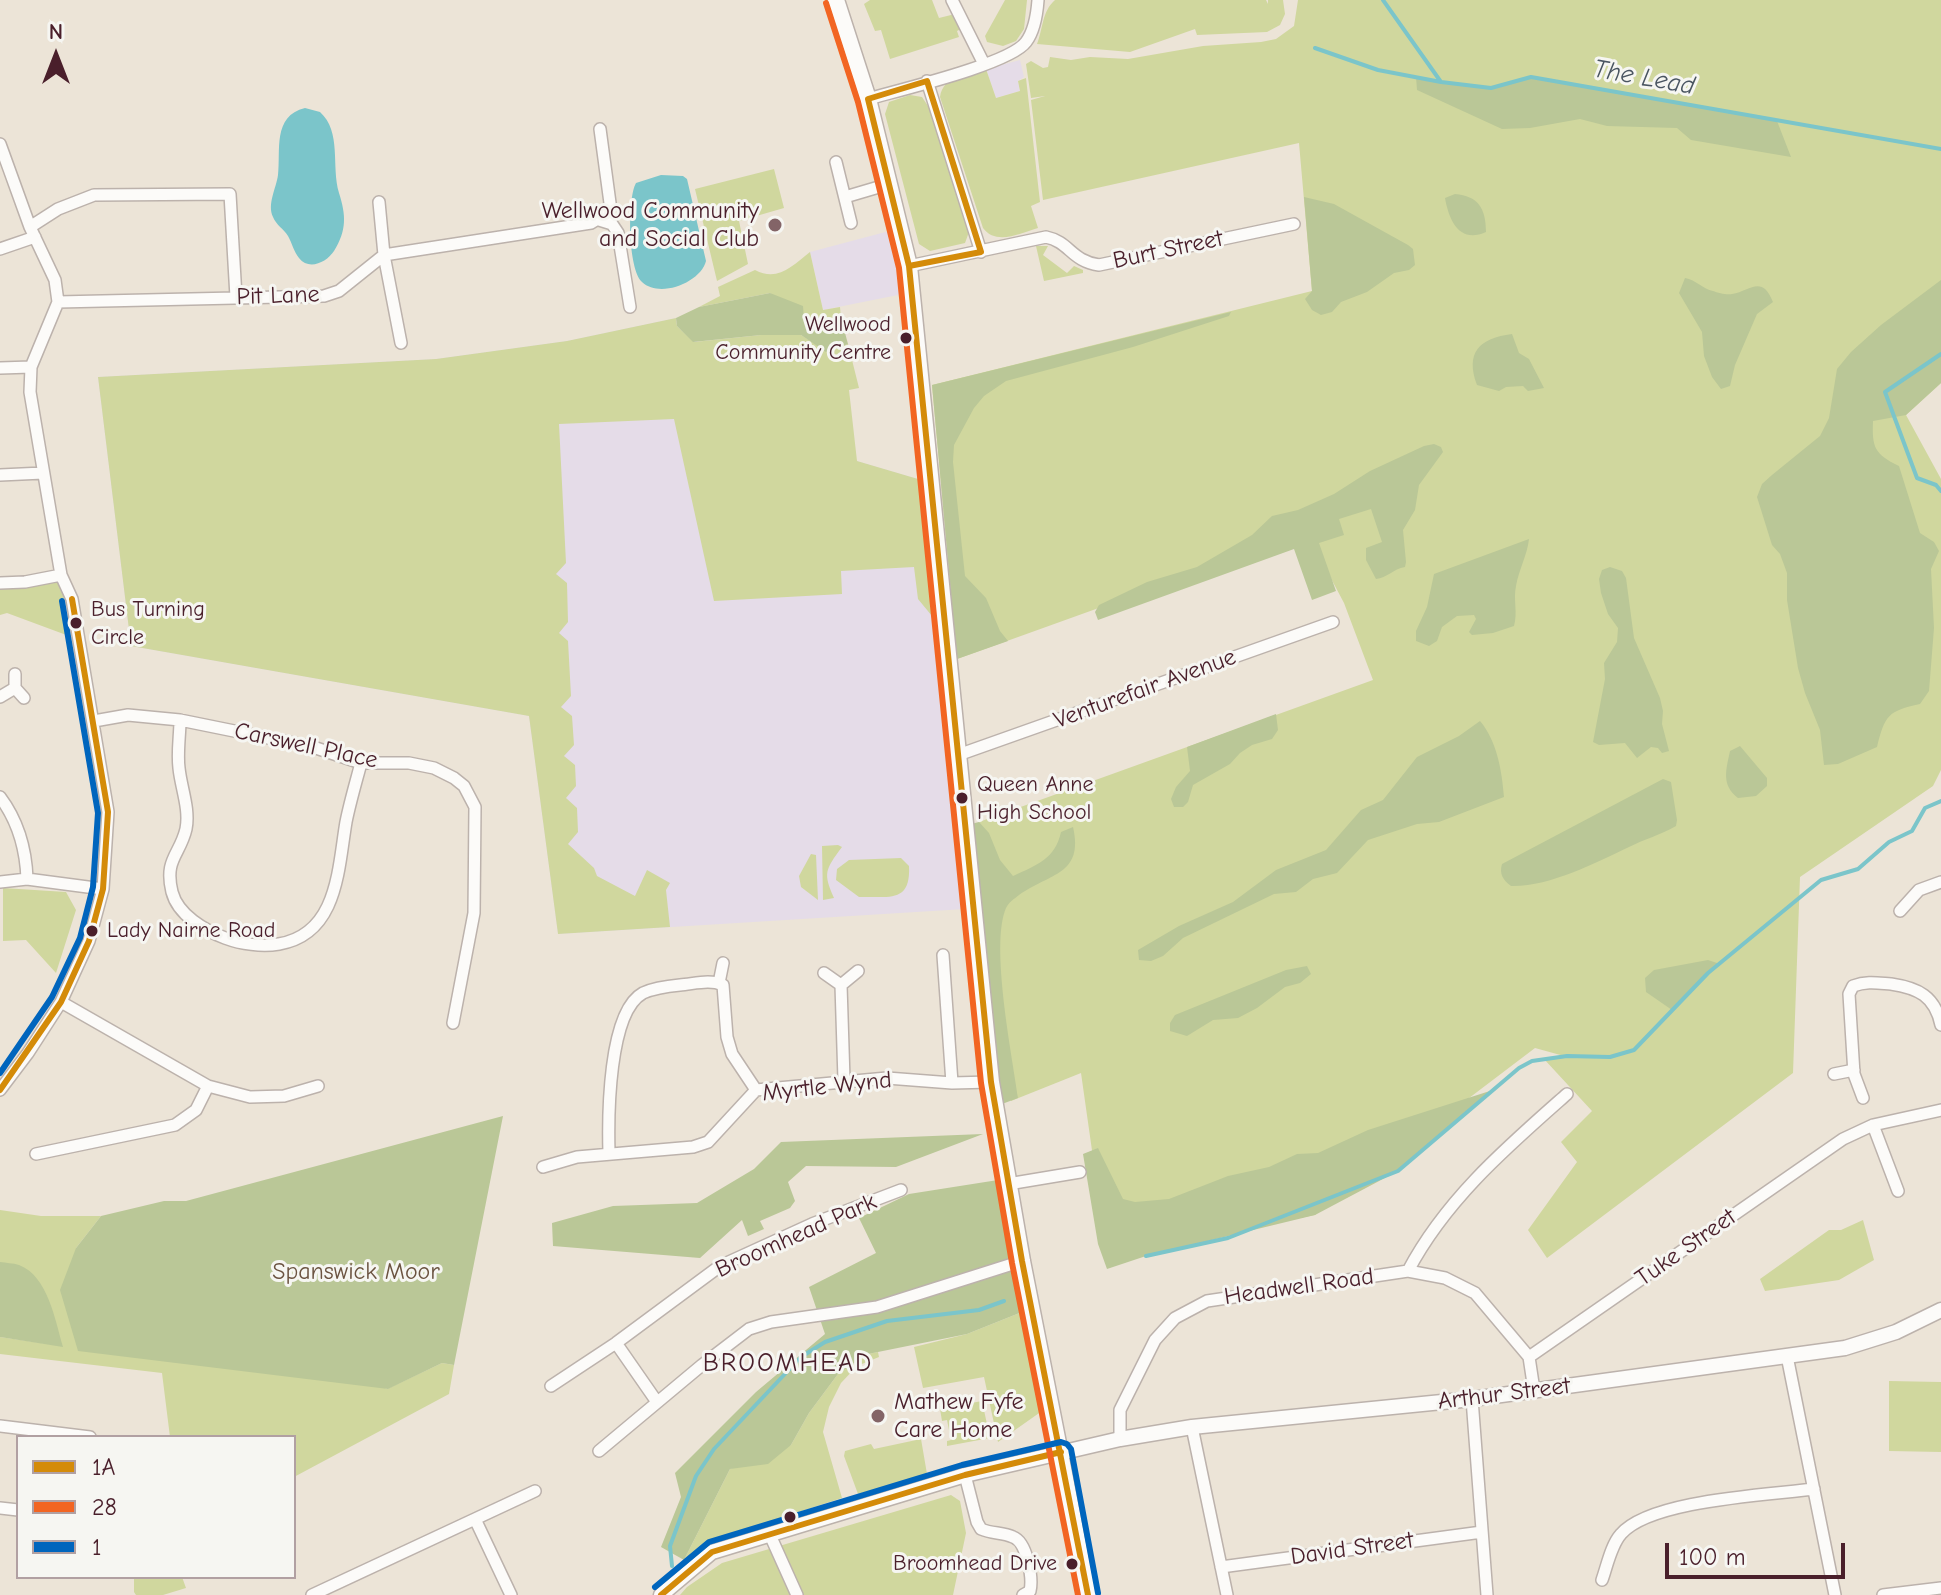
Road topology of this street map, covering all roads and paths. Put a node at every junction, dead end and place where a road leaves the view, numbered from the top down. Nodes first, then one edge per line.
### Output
1 (836, 0) edge
2 (952, 0) edge
3 (1038, 0) edge
4 (984, 64) junction
5 (927, 81) junction
6 (868, 99) junction
7 (600, 129) dead end
8 (0, 146) edge
9 (836, 162) dead end
10 (889, 184) junction
11 (845, 197) junction
12 (379, 202) dead end
13 (599, 220) junction
14 (851, 223) dead end
15 (1294, 224) dead end
16 (32, 232) junction
17 (0, 249) edge
18 (981, 252) junction
19 (384, 255) junction
20 (909, 266) junction
21 (236, 297) junction
22 (58, 302) junction
23 (630, 307) dead end
24 (401, 343) dead end
25 (31, 367) junction
26 (0, 368) edge
27 (43, 473) junction
28 (0, 475) edge
29 (61, 575) junction
30 (0, 583) edge
31 (1333, 622) dead end
32 (15, 674) dead end
33 (15, 688) junction
34 (0, 697) edge
35 (24, 698) dead end
36 (180, 720) junction
37 (94, 721) junction
38 (958, 755) junction
39 (361, 763) junction
40 (0, 797) edge
41 (27, 879) junction
42 (0, 882) edge
43 (1941, 882) edge
44 (103, 889) junction
45 (1900, 911) dead end
46 (943, 955) dead end
47 (723, 963) dead end
48 (858, 971) dead end
49 (824, 973) dead end
50 (719, 983) junction
51 (841, 985) junction
52 (61, 1002) junction
53 (453, 1023) dead end
54 (1941, 1025) edge
55 (1854, 1070) junction
56 (1834, 1074) dead end
57 (844, 1080) junction
58 (991, 1082) junction
59 (952, 1083) junction
60 (208, 1086) junction
61 (318, 1086) dead end
62 (0, 1090) edge
63 (756, 1090) junction
64 (1567, 1094) dead end
65 (1863, 1098) dead end
66 (1941, 1110) edge
67 (1873, 1125) junction
68 (609, 1153) junction
69 (36, 1154) dead end
70 (543, 1167) dead end
71 (1080, 1172) dead end
72 (1008, 1184) junction
73 (901, 1190) dead end
74 (1898, 1191) dead end
75 (1022, 1261) junction
76 (1408, 1271) junction
77 (1941, 1310) edge
78 (616, 1343) junction
79 (1787, 1356) junction
80 (1529, 1357) junction
81 (551, 1386) dead end
82 (1534, 1390) junction
83 (1472, 1399) junction
84 (657, 1402) junction
85 (0, 1426) edge
86 (1192, 1427) junction
87 (72, 1435) edge
88 (1120, 1439) junction
89 (599, 1451) dead end
90 (1061, 1452) junction
91 (965, 1475) junction
92 (1814, 1489) junction
93 (535, 1491) dead end
94 (475, 1519) junction
95 (1482, 1532) junction
96 (770, 1535) junction
97 (1221, 1567) junction
98 (1602, 1580) dead end
99 (1941, 1588) edge
100 (338, 1590) edge
101 (312, 1595) edge
102 (511, 1595) edge
103 (661, 1595) edge
104 (797, 1595) edge
105 (1023, 1595) edge
106 (1088, 1595) edge
107 (1227, 1595) edge
108 (1487, 1595) edge
109 (1835, 1595) edge
110 (1883, 1595) edge

1 - 6 main road
2 - 4 street
3 - 4 street
4 - 5 street
5 - 6 street
5 - 18 street
6 - 10 main road
7 - 13 street
8 - 16 street
9 - 11 street
10 - 11 street
10 - 20 main road
11 - 14 street
12 - 19 street
13 - 19 street, Pit Lane
13 - 23 street
15 - 18 street, Burt Street
16 - 17 street
16 - 21 street
16 - 22 street
18 - 20 street, Burt Street
19 - 21 street, Pit Lane
19 - 24 street
20 - 38 main road
21 - 22 street, Pit Lane
22 - 25 street
25 - 26 street
25 - 27 street
27 - 28 street
27 - 29 street
29 - 30 street
29 - 37 street
31 - 38 street, Venturefair Avenue
32 - 33 street
33 - 34 street
33 - 35 street
36 - 37 street, Carswell Place
36 - 39 street, Carswell Place
36 - 39 street
37 - 44 street
38 - 58 main road
39 - 53 street, Carswell Place
40 - 41 street
41 - 42 street
41 - 44 street
43 - 45 street
44 - 52 street
46 - 59 street
47 - 50 street
48 - 51 street
49 - 51 street
50 - 63 street
50 - 68 street
51 - 57 street
52 - 60 street
52 - 62 street
54 - 55 street
55 - 56 street
55 - 65 street
57 - 59 street, Myrtle Wynd
57 - 63 street, Myrtle Wynd
58 - 59 street, Myrtle Wynd
58 - 72 main road
60 - 61 street
60 - 69 street
63 - 68 street, Myrtle Wynd
64 - 76 street
66 - 67 street, Tuke Street
67 - 74 street
67 - 80 street, Tuke Street
68 - 70 street, Myrtle Wynd
71 - 72 street
72 - 75 main road
73 - 78 street, Broomhead Park
75 - 84 street
75 - 90 main road
76 - 80 street, Headwell Road
76 - 88 street, Headwell Road
77 - 79 street, Arthur Street
78 - 81 street, Broomhead Park
78 - 84 street
79 - 82 street, Arthur Street
79 - 92 street
80 - 82 street
82 - 83 street, Arthur Street
83 - 86 street, Arthur Street
83 - 95 street
84 - 89 street
85 - 87 street
86 - 88 street, Arthur Street
86 - 97 street
88 - 90 street, Arthur Street
90 - 91 street
90 - 106 main road
91 - 96 street
91 - 105 street
92 - 98 street
92 - 109 street
93 - 94 street
94 - 100 street
94 - 102 street
95 - 97 street, David Street
95 - 108 street
96 - 103 street
96 - 104 street
97 - 107 street
99 - 110 street
100 - 101 street

